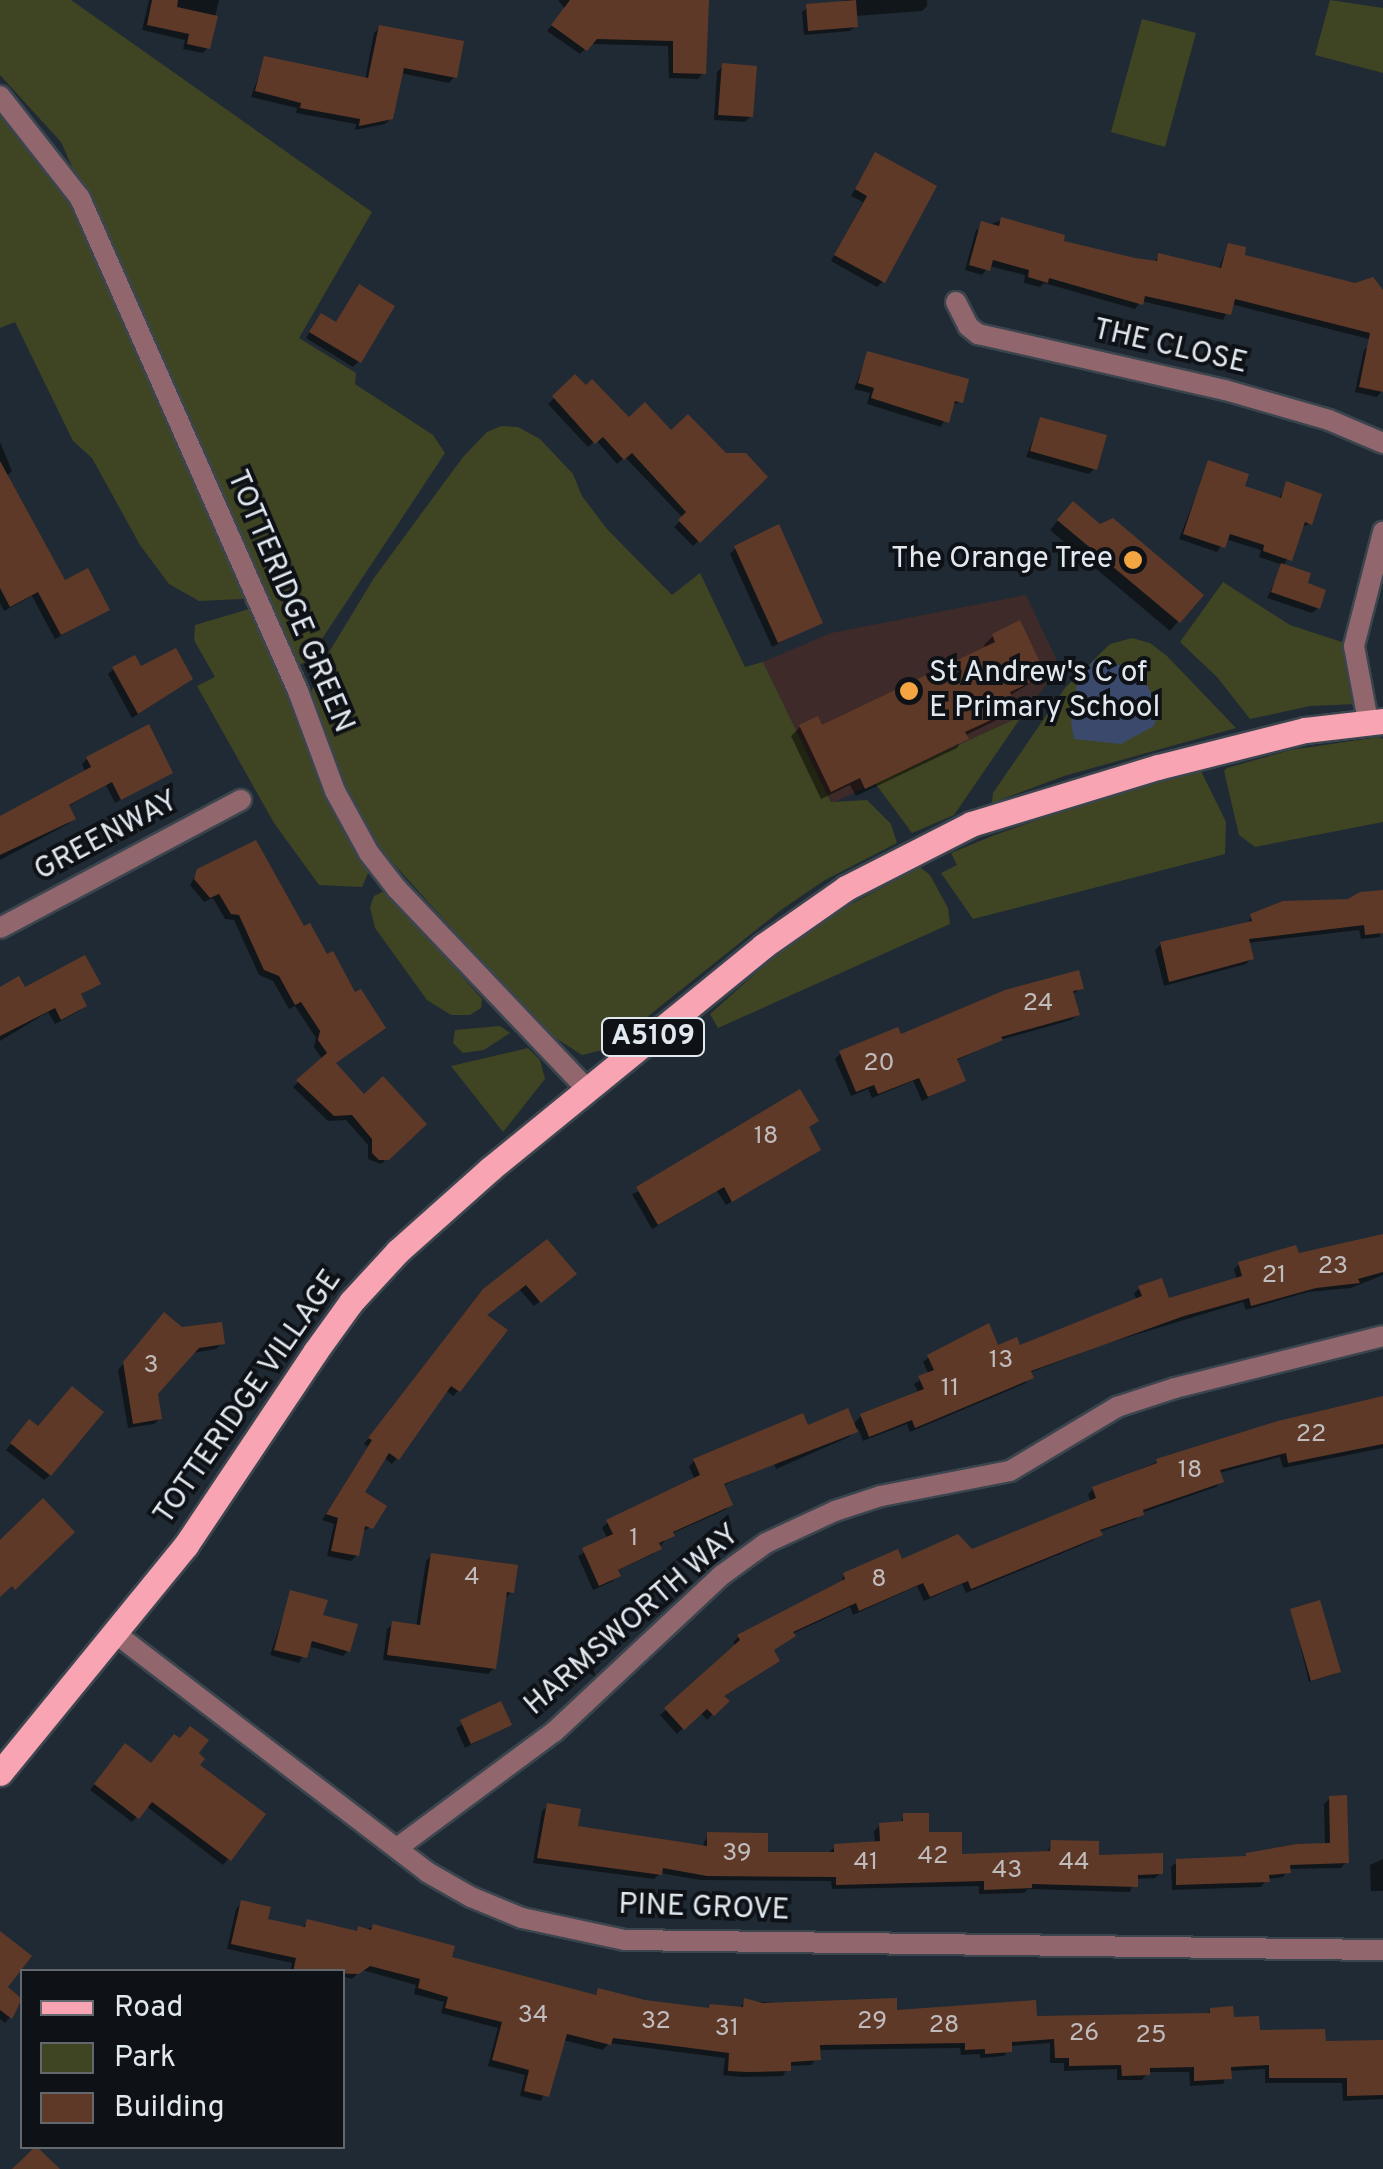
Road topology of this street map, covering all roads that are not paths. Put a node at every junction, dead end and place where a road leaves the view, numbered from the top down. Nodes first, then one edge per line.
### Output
1 (0, 96) edge
2 (956, 302) dead end
3 (1383, 443) edge
4 (1383, 532) edge
5 (1376, 721) edge
6 (241, 800) dead end
7 (0, 928) edge
8 (587, 1089) junction
9 (1383, 1336) edge
10 (116, 1634) junction
11 (0, 1773) edge
12 (396, 1848) junction
13 (1383, 1950) edge

1 - 8 street, TOTTERIDGE GREEN
2 - 3 street, THE CLOSE
4 - 5 street
5 - 8 main road, TOTTERIDGE VILLAGE / A5109
6 - 7 street, GREENWAY
8 - 10 main road, TOTTERIDGE VILLAGE / A5109
9 - 12 street, HARMSWORTH WAY
10 - 11 main road, A5109
10 - 12 street, PINE GROVE
12 - 13 street, PINE GROVE

